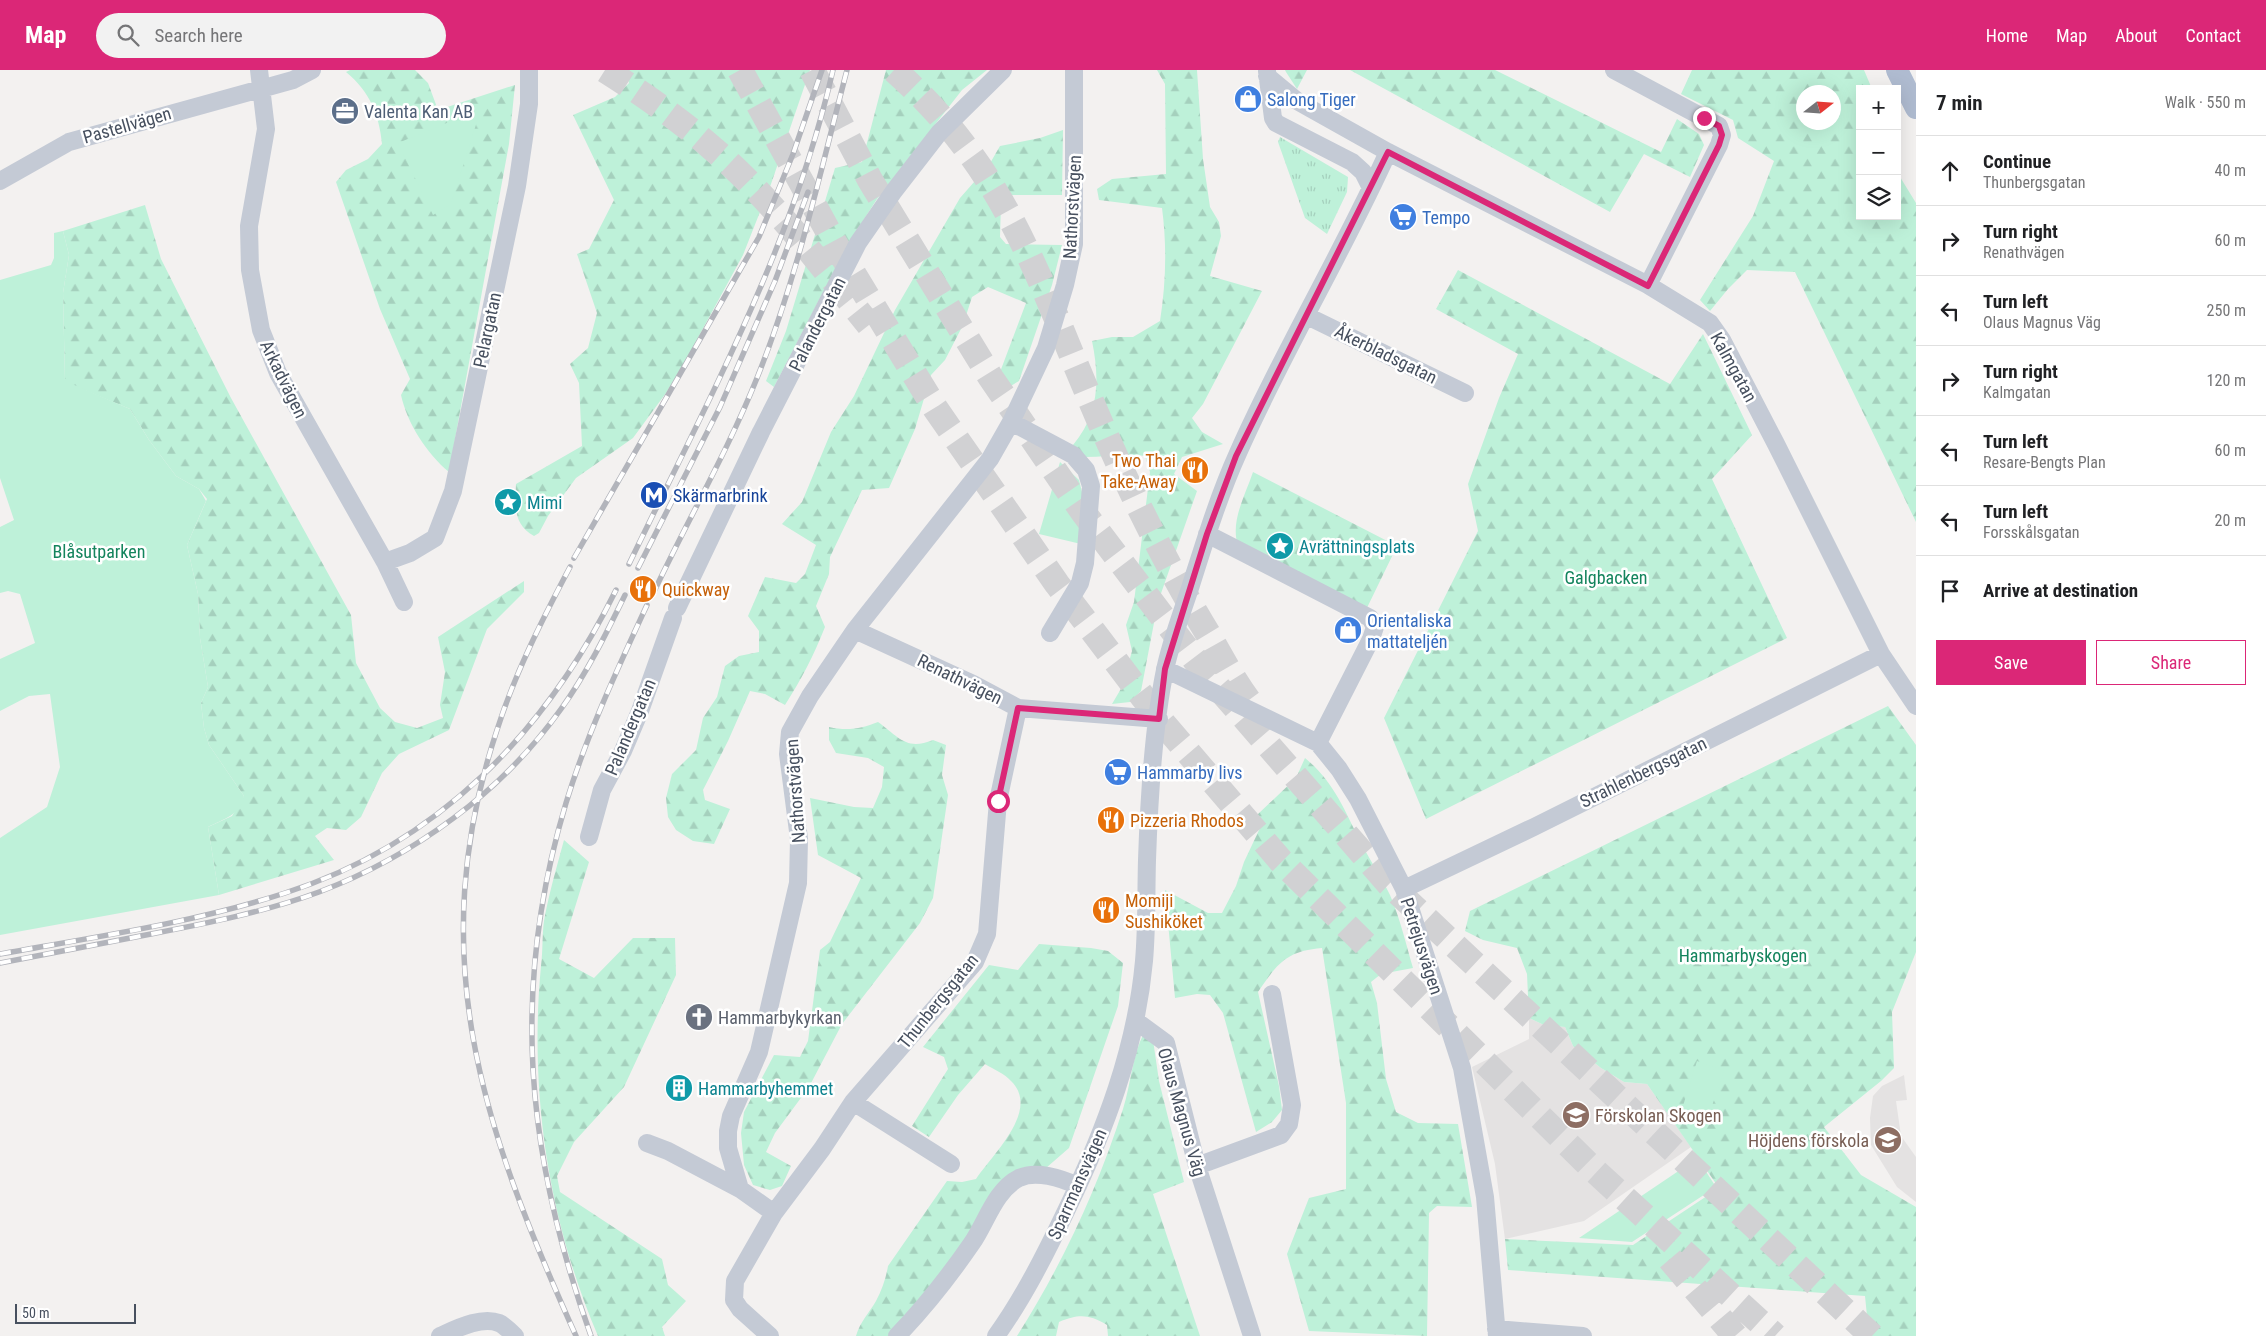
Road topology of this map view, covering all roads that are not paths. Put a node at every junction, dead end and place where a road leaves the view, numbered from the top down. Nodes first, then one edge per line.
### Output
1 (312, 70) edge
2 (529, 70) edge
3 (1003, 70) edge
4 (1074, 70) edge
5 (1614, 70) edge
6 (1897, 70) edge
7 (1913, 70) edge
8 (1267, 73) edge
9 (1916, 75) edge
10 (260, 79) edge
11 (1916, 108) edge
12 (1388, 152) junction
13 (0, 181) edge
14 (1372, 188) junction
15 (1648, 286) junction
16 (1307, 316) junction
17 (1465, 393) dead end
18 (1011, 422) junction
19 (1207, 534) junction
20 (389, 561) junction
21 (404, 602) dead end
22 (855, 630) junction
23 (1050, 633) dead end
24 (1881, 654) junction
25 (1165, 669) junction
26 (1916, 706) edge
27 (1018, 708) junction
28 (1159, 719) junction
29 (1318, 742) junction
30 (589, 837) dead end
31 (1404, 889) junction
32 (1272, 994) dead end
33 (1136, 1021) junction
34 (853, 1102) junction
35 (647, 1143) dead end
36 (951, 1164) dead end
37 (1197, 1166) junction
38 (1078, 1186) junction
39 (740, 1189) junction
40 (774, 1213) junction
41 (1496, 1332) edge
42 (440, 1336) edge
43 (515, 1336) edge
44 (770, 1336) edge
45 (897, 1336) edge
46 (996, 1336) edge
47 (1252, 1336) edge
48 (1583, 1336) edge

1 - 10 street, Pastellvägen
2 - 20 street, Pelargatan
3 - 30 street, Palandergatan
4 - 18 street, Nathorstvägen
5 - 15 street
6 - 11 main road
7 - 9 main road
8 - 12 street
8 - 14 street
10 - 13 street, Pastellvägen
10 - 20 street, Arkadvägen
12 - 14 street
12 - 15 street, Kalmgatan
14 - 16 street
15 - 24 street, Kalmgatan
16 - 17 street, Åkerbladsgatan
16 - 19 street
18 - 22 street, Nathorstvägen
18 - 23 street
19 - 25 street
19 - 29 street
20 - 21 street, Arkadvägen
22 - 27 street, Renathvägen
22 - 39 street, Nathorstvägen
24 - 26 street, Kalmgatan
24 - 31 street, Strahlenbergsgatan
25 - 28 street
25 - 29 street, Petrejusvägen
27 - 28 street, Renathvägen
27 - 34 street, Thunbergsgatan
28 - 33 street
29 - 31 street, Petrejusvägen
31 - 41 street, Petrejusvägen
32 - 37 street
33 - 37 street, Olaus Magnus Väg
33 - 38 street, Sparrmansvägen
34 - 36 street
34 - 40 street, Thunbergsgatan
35 - 39 street
37 - 47 street, Olaus Magnus Väg
38 - 45 street
38 - 46 street, Sparrmansvägen
39 - 40 street
40 - 44 street, Thunbergsgatan
41 - 48 street
42 - 43 street

